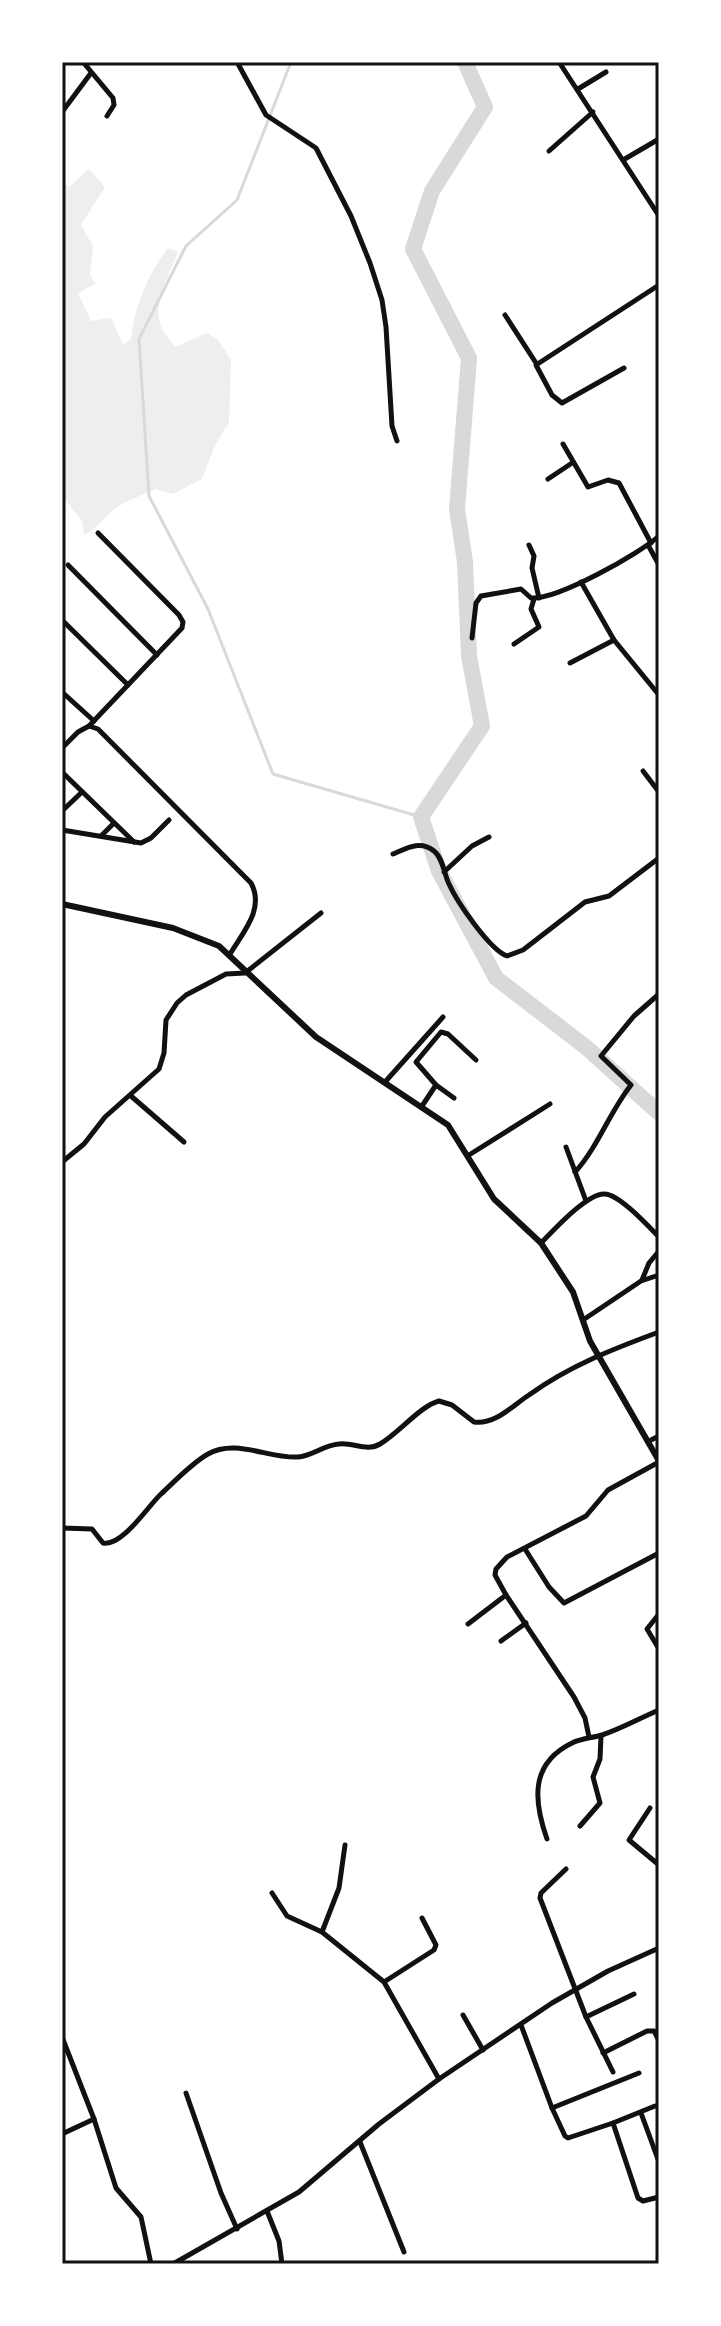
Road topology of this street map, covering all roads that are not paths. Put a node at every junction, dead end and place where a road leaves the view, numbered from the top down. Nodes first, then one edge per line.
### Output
1 (83, 62) edge
2 (237, 62) edge
3 (559, 62) edge
4 (606, 72) dead end
5 (91, 73) junction
6 (578, 89) junction
7 (62, 112) edge
8 (593, 112) junction
9 (107, 116) dead end
10 (659, 139) edge
11 (549, 151) dead end
12 (623, 160) junction
13 (659, 216) edge
14 (659, 285) edge
15 (505, 315) dead end
16 (536, 364) junction
17 (624, 368) dead end
18 (397, 441) dead end
19 (563, 444) dead end
20 (572, 463) junction
21 (548, 479) dead end
22 (98, 533) dead end
23 (659, 536) edge
24 (649, 544) junction
25 (529, 545) dead end
26 (68, 565) dead end
27 (659, 565) edge
28 (581, 582) junction
29 (537, 598) junction
30 (62, 620) edge
31 (472, 638) dead end
32 (614, 640) junction
33 (514, 644) dead end
34 (157, 655) junction
35 (570, 663) dead end
36 (128, 685) junction
37 (62, 692) edge
38 (659, 695) edge
39 (92, 724) junction
40 (62, 748) edge
41 (643, 771) dead end
42 (62, 772) edge
43 (82, 792) junction
44 (659, 792) edge
45 (62, 811) edge
46 (169, 820) dead end
47 (114, 823) junction
48 (62, 830) edge
49 (101, 836) junction
50 (489, 837) dead end
51 (134, 843) junction
52 (393, 854) dead end
53 (659, 858) edge
54 (444, 872) junction
55 (62, 904) edge
56 (321, 913) dead end
57 (230, 954) junction
58 (245, 973) junction
59 (659, 994) edge
60 (443, 1017) dead end
61 (476, 1060) dead end
62 (385, 1082) junction
63 (436, 1085) junction
64 (131, 1096) junction
65 (454, 1098) dead end
66 (550, 1104) dead end
67 (422, 1106) junction
68 (184, 1142) dead end
69 (566, 1147) dead end
70 (469, 1155) junction
71 (62, 1162) edge
72 (575, 1172) junction
73 (586, 1201) junction
74 (659, 1237) edge
75 (541, 1243) junction
76 (659, 1251) edge
77 (659, 1275) edge
78 (641, 1281) junction
79 (583, 1320) junction
80 (659, 1332) edge
81 (597, 1354) junction
82 (659, 1436) edge
83 (649, 1441) junction
84 (659, 1462) edge
85 (62, 1528) edge
86 (525, 1549) junction
87 (659, 1553) edge
88 (506, 1595) junction
89 (659, 1614) edge
90 (526, 1623) junction
91 (468, 1624) dead end
92 (501, 1641) dead end
93 (659, 1649) edge
94 (659, 1710) edge
95 (601, 1736) junction
96 (589, 1737) junction
97 (650, 1808) dead end
98 (580, 1826) dead end
99 (547, 1839) dead end
100 (345, 1845) dead end
101 (659, 1865) edge
102 (566, 1869) dead end
103 (272, 1893) dead end
104 (422, 1918) dead end
105 (322, 1932) junction
106 (659, 1948) edge
107 (384, 1982) junction
108 (576, 1990) junction
109 (634, 1994) dead end
110 (463, 2015) dead end
111 (586, 2017) junction
112 (521, 2025) junction
113 (62, 2037) edge
114 (659, 2041) edge
115 (483, 2050) junction
116 (603, 2053) junction
117 (613, 2072) dead end
118 (639, 2073) dead end
119 (439, 2079) junction
120 (186, 2093) dead end
121 (655, 2106) dead end
122 (552, 2108) junction
123 (641, 2113) junction
124 (94, 2119) junction
125 (613, 2123) junction
126 (62, 2134) edge
127 (360, 2142) junction
128 (659, 2162) edge
129 (659, 2197) edge
130 (267, 2211) junction
131 (237, 2229) junction
132 (404, 2252) dead end
133 (151, 2264) edge
134 (173, 2264) edge
135 (282, 2264) edge

1 - 5 street
2 - 18 street
3 - 6 street
4 - 6 street
5 - 7 street
5 - 9 street
6 - 8 street
8 - 11 street
8 - 12 street
10 - 12 street
12 - 13 street
14 - 16 street
15 - 16 street
16 - 17 street
19 - 20 street
20 - 21 street
20 - 24 street
22 - 34 street
23 - 24 street
24 - 27 street
24 - 28 street
25 - 29 street
26 - 34 street
28 - 29 street
28 - 32 street
29 - 31 street
29 - 33 street
30 - 36 street
32 - 35 street
32 - 38 street
34 - 36 street
36 - 39 street
37 - 39 street
39 - 40 street
39 - 57 street
41 - 44 street
42 - 43 street
43 - 45 street
43 - 47 street
46 - 51 street
47 - 49 street
47 - 51 street
48 - 49 street
49 - 51 street
50 - 54 street
52 - 54 street
53 - 54 street
55 - 57 street
56 - 58 street
57 - 58 street
58 - 62 street
58 - 64 street
59 - 72 street
60 - 62 street
61 - 63 street
62 - 67 street
63 - 65 street
63 - 67 street
64 - 68 street
64 - 71 street
66 - 70 street
67 - 70 street
69 - 72 street
70 - 75 street
72 - 73 street
73 - 74 street
73 - 75 street
75 - 79 street
76 - 78 street
77 - 78 street
78 - 79 street
79 - 81 street
80 - 81 street
81 - 83 street
81 - 85 street
82 - 83 street
83 - 84 street
84 - 86 street
86 - 87 street
86 - 88 street
88 - 90 street
88 - 91 street
89 - 93 street
90 - 92 street
90 - 96 street
94 - 95 street
95 - 96 street
95 - 98 street
96 - 99 street
97 - 101 street
100 - 105 street
102 - 108 street
103 - 105 street
104 - 107 street
105 - 107 street
106 - 108 street
107 - 119 street
108 - 111 street
108 - 112 street
109 - 111 street
110 - 115 street
111 - 116 street
112 - 115 street
112 - 122 street
113 - 124 street
114 - 116 street
115 - 119 street
116 - 117 street
118 - 122 street
119 - 127 street
120 - 131 street
121 - 123 street
122 - 125 street
123 - 125 street
123 - 128 street
124 - 126 street
124 - 133 street
125 - 129 street
127 - 130 street
127 - 132 street
130 - 131 street
130 - 135 street
131 - 134 street

